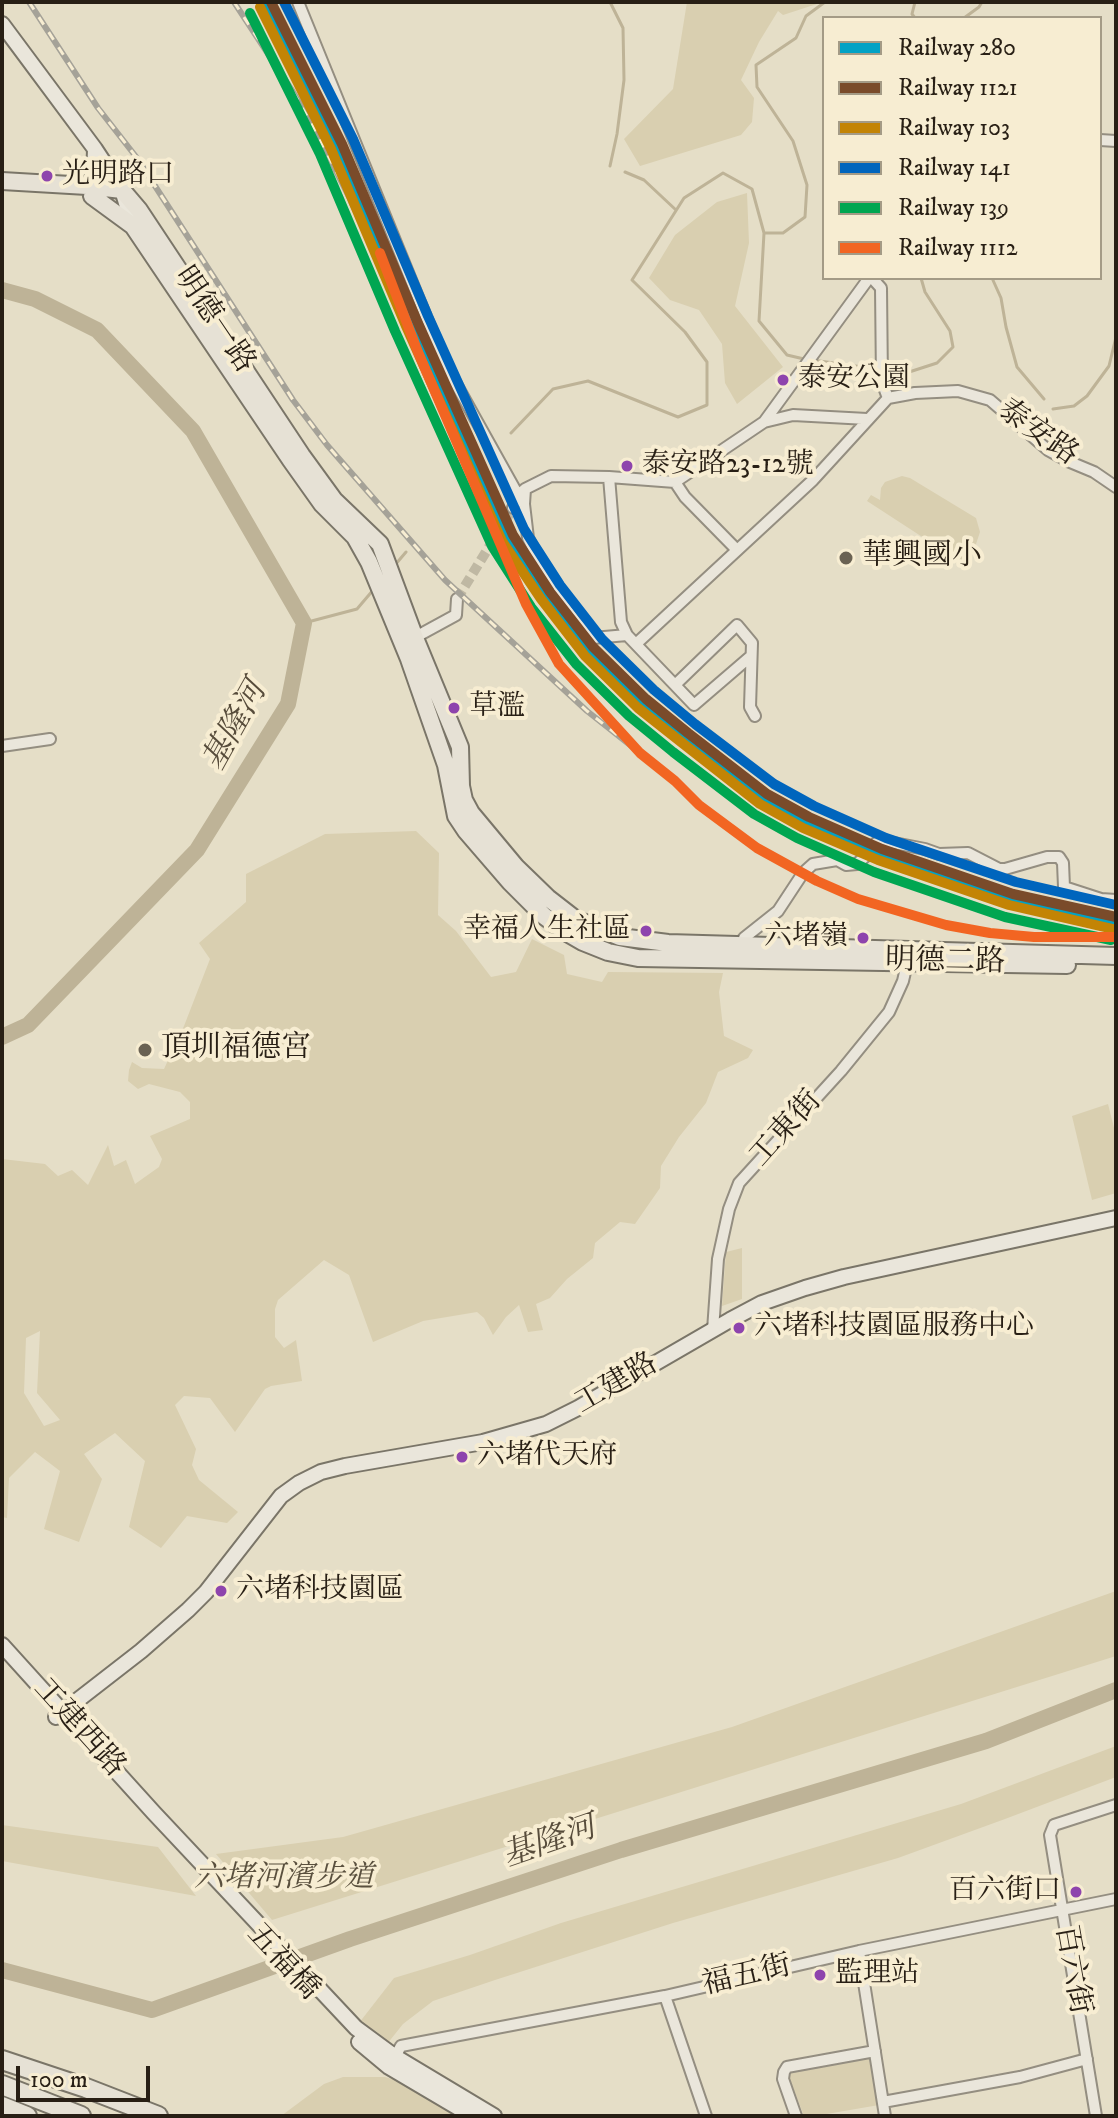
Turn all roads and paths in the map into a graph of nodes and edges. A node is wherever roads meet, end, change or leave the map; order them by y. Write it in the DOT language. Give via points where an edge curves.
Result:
graph roads {
  1 [pos="298,2"];
  2 [pos="2,24"];
  3 [pos="95,149"];
  4 [pos="2,181"];
  5 [pos="2,190"];
  6 [pos="122,190"];
  7 [pos="89,191"];
  8 [pos="133,226"];
  9 [pos="869,280"];
  10 [pos="873,280"];
  11 [pos="888,398"];
  12 [pos="867,419"];
  13 [pos="764,422"];
  14 [pos="609,477"];
  15 [pos="675,482"];
  16 [pos="1116,487"];
  17 [pos="521,492"];
  18 [pos="513,508"];
  19 [pos="380,544"];
  20 [pos="737,550"];
  21 [pos="457,599"];
  22 [pos="394,626"];
  23 [pos="627,635"];
  24 [pos="409,640"];
  25 [pos="637,643"];
  26 [pos="751,656"];
  27 [pos="676,684"];
  28 [pos="755,716"];
  29 [pos="50,739"];
  30 [pos="2,746"];
  31 [pos="1116,900"];
  32 [pos="744,938"];
  33 [pos="908,956"];
  34 [pos="1116,956"];
  35 [pos="1116,966"];
  36 [pos="1116,1218"];
  37 [pos="713,1330"];
  38 [pos="2,1645"];
  39 [pos="2,1658"];
  40 [pos="59,1714"];
  41 [pos="1116,1805"];
  42 [pos="151,1817"];
  43 [pos="1116,1899"];
  44 [pos="1061,1909"];
  45 [pos="859,1951"];
  46 [pos="665,1996"];
  47 [pos="875,2051"];
  48 [pos="1087,2059"];
  49 [pos="2,2060"];
  50 [pos="392,2062"];
  51 [pos="2,2085"];
  52 [pos="883,2102"];
  53 [pos="2,2106"];
  54 [pos="27,2116"];
  55 [pos="81,2116"];
  56 [pos="158,2116"];
  57 [pos="472,2116"];
  58 [pos="494,2116"];
  59 [pos="706,2116"];
  60 [pos="796,2116"];
  61 [pos="885,2116"];
  62 [pos="1096,2116"];
  1 -- 17 [label="street" via="446,366"];
  2 -- 3 [label="street"];
  3 -- 6 [label="street"];
  3 -- 7 [label="street"];
  4 -- 7 [label="main road"];
  5 -- 7 [label="main road"];
  6 -- 7 [label="main road" via="107,195"];
  6 -- 8 [label="street"];
  6 -- 19 [label="main road, 明德一路" via="334,500"];
  7 -- 8 [label="main road, 明德一路"];
  8 -- 22 [label="main road, 明德一路" via="322,504 355,537"];
  9 -- 13 [label="street"];
  10 -- 11 [label="street" via="881,288 882,382"];
  11 -- 12 [label="street"];
  11 -- 16 [label="street, 泰安路" via="958,391 990,400 1048,450"];
  12 -- 13 [label="street" via="793,415"];
  12 -- 20 [label="street" via="813,480"];
  13 -- 15 [label="street"];
  14 -- 15 [label="street"];
  14 -- 17 [label="street" via="551,476"];
  14 -- 23 [label="street" via="621,622"];
  15 -- 20 [label="street"];
  17 -- 18 [label="street"];
  17 -- 23 [label="street" via="528,538 576,622 593,638"];
  19 -- 24 [label="main road, 明德二路" via="407,613"];
  20 -- 25 [label="street"];
  21 -- 24 [label="street" via="456,615"];
  22 -- 24 [label="main road, 明德二路"];
  23 -- 25 [label="street"];
  24 -- 33 [label="main road, 明德二路" via="456,816 510,882 564,931 608,952 638,958"];
  25 -- 27 [label="street"];
  26 -- 27 [label="street" via="694,705"];
  26 -- 27 [label="street" via="752,643 737,625"];
  26 -- 28 [label="street" via="750,707"];
  29 -- 30 [label="street"];
  31 -- 32 [label="street" via="1064,887 1059,857 999,869 968,853 939,854 884,841 857,864 813,864 778,911"];
  33 -- 34 [label="main road, 明德二路"];
  33 -- 35 [label="main road, 明德二路"];
  33 -- 37 [label="street, 工東街" via="889,1012 739,1183 718,1259"];
  36 -- 37 [label="street, 工建路" via="816,1285 762,1303"];
  37 -- 40 [label="street, 工建路" via="546,1424 483,1442 345,1466 299,1483 281,1496 188,1610"];
  38 -- 40 [label="street, 工建西路"];
  39 -- 40 [label="street, 工建西路"];
  40 -- 42 [label="street, 工建西路"];
  41 -- 44 [label="street, 百六街" via="1054,1825 1050,1835"];
  42 -- 50 [label="street, 五福橋" via="353,2032"];
  43 -- 44 [label="street, 福五街"];
  44 -- 45 [label="street, 福五街"];
  44 -- 48 [label="street, 百六街"];
  45 -- 46 [label="street, 福五街"];
  45 -- 47 [label="street"];
  46 -- 50 [label="street, 福五街" via="401,2046"];
  46 -- 59 [label="street"];
  47 -- 52 [label="street"];
  47 -- 60 [label="street" via="787,2067 783,2079"];
  48 -- 52 [label="street"];
  48 -- 62 [label="street, 百六街"];
  49 -- 56 [label="highway"];
  50 -- 57 [label="street"];
  50 -- 58 [label="street"];
  51 -- 55 [label="highway"];
  52 -- 61 [label="street"];
  53 -- 54 [label="highway"];
}
